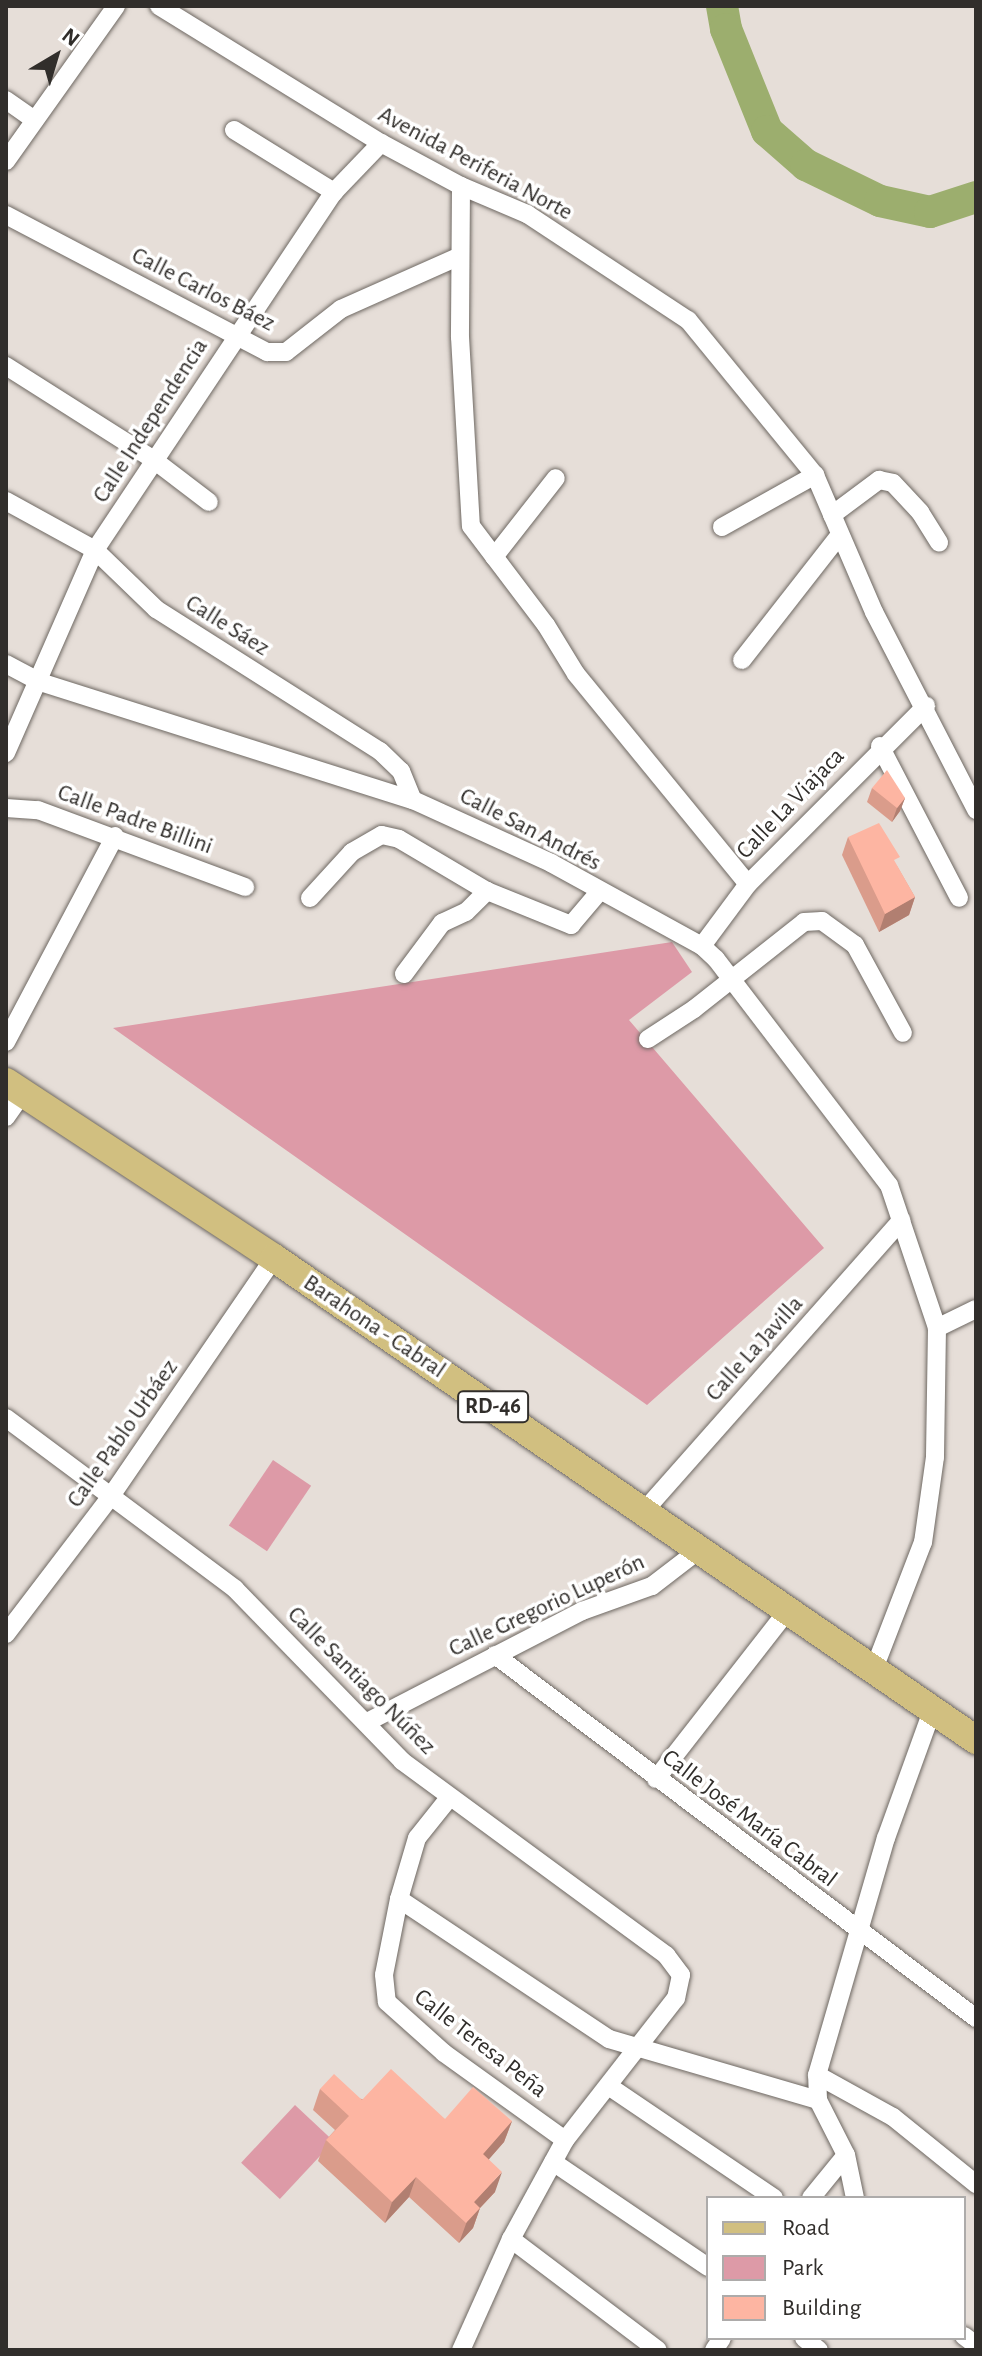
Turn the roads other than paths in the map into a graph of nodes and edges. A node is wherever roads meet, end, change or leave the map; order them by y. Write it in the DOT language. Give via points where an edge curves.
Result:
graph roads {
  1 [pos="116,6"];
  2 [pos="159,6"];
  3 [pos="6,100"];
  4 [pos="35,120"];
  5 [pos="234,130"];
  6 [pos="381,143"];
  7 [pos="6,161"];
  8 [pos="461,186"];
  9 [pos="334,192"];
  10 [pos="6,215"];
  11 [pos="460,256"];
  12 [pos="237,335"];
  13 [pos="6,366"];
  14 [pos="154,460"];
  15 [pos="815,475"];
  16 [pos="556,478"];
  17 [pos="6,501"];
  18 [pos="209,502"];
  19 [pos="832,515"];
  20 [pos="722,527"];
  21 [pos="839,536"];
  22 [pos="939,542"];
  23 [pos="95,550"];
  24 [pos="494,557"];
  25 [pos="742,660"];
  26 [pos="6,664"];
  27 [pos="40,682"];
  28 [pos="926,706"];
  29 [pos="880,746"];
  30 [pos="6,753"];
  31 [pos="413,800"];
  32 [pos="6,808"];
  33 [pos="976,810"];
  34 [pos="115,836"];
  35 [pos="748,884"];
  36 [pos="245,887"];
  37 [pos="487,891"];
  38 [pos="599,892"];
  39 [pos="310,898"];
  40 [pos="959,898"];
  41 [pos="702,946"];
  42 [pos="404,974"];
  43 [pos="732,979"];
  44 [pos="903,1033"];
  45 [pos="648,1039"];
  46 [pos="6,1042"];
  47 [pos="14,1088"];
  48 [pos="6,1117"];
  49 [pos="902,1220"];
  50 [pos="274,1258"];
  51 [pos="976,1309"];
  52 [pos="937,1328"];
  53 [pos="6,1418"];
  54 [pos="111,1496"];
  55 [pos="645,1510"];
  56 [pos="700,1549"];
  57 [pos="788,1610"];
  58 [pos="6,1634"];
  59 [pos="495,1655"];
  60 [pos="874,1669"];
  61 [pos="932,1711"];
  62 [pos="369,1721"];
  63 [pos="976,1740"];
  64 [pos="656,1779"];
  65 [pos="449,1798"];
  66 [pos="399,1899"];
  67 [pos="858,1933"];
  68 [pos="976,2018"];
  69 [pos="634,2050"];
  70 [pos="817,2075"];
  71 [pos="610,2087"];
  72 [pos="818,2100"];
  73 [pos="565,2140"];
  74 [pos="846,2155"];
  75 [pos="553,2162"];
  76 [pos="976,2184"];
  77 [pos="771,2196"];
  78 [pos="813,2196"];
  79 [pos="855,2196"];
  80 [pos="511,2239"];
  81 [pos="706,2266"];
  82 [pos="461,2350"];
  83 [pos="658,2350"];
  1 -- 4 [label="street"];
  2 -- 6 [label="street, Avenida Periferia Norte"];
  3 -- 4 [label="street"];
  4 -- 7 [label="street"];
  5 -- 9 [label="street"];
  6 -- 8 [label="street, Avenida Periferia Norte"];
  6 -- 9 [label="street, Calle Independencia"];
  8 -- 11 [label="street"];
  8 -- 15 [label="street, Avenida Periferia Norte" via="527,214 688,320"];
  9 -- 12 [label="street, Calle Independencia"];
  10 -- 12 [label="street, Calle Carlos Báez"];
  11 -- 12 [label="street, Calle Carlos Báez" via="341,309 286,352 267,352"];
  11 -- 24 [label="street" via="471,526"];
  12 -- 14 [label="street, Calle Independencia"];
  13 -- 14 [label="street"];
  14 -- 18 [label="street"];
  14 -- 23 [label="street, Calle Independencia"];
  15 -- 19 [label="street, Avenida Periferia Norte"];
  15 -- 20 [label="street"];
  16 -- 24 [label="street"];
  17 -- 23 [label="street, Calle Sáez"];
  19 -- 21 [label="street, Avenida Periferia Norte"];
  19 -- 22 [label="street" via="879,480 893,483"];
  21 -- 25 [label="street"];
  21 -- 28 [label="street, Avenida Periferia Norte"];
  23 -- 27 [label="street, Calle Independencia"];
  23 -- 31 [label="street, Calle Sáez" via="156,609 380,751 401,771"];
  24 -- 35 [label="street" via="576,674"];
  26 -- 27 [label="street, Calle San Andrés"];
  27 -- 30 [label="street, Calle Independencia"];
  27 -- 31 [label="street, Calle San Andrés"];
  28 -- 29 [label="street, Calle La Viajaca"];
  28 -- 33 [label="street, Avenida Periferia Norte"];
  29 -- 35 [label="street, Calle La Viajaca"];
  29 -- 40 [label="street"];
  31 -- 38 [label="street, Calle San Andrés" via="551,863"];
  32 -- 34 [label="street, Calle Padre Billini" via="38,810"];
  34 -- 36 [label="street, Calle Padre Billini"];
  34 -- 46 [label="street"];
  35 -- 41 [label="street, Calle La Viajaca"];
  37 -- 38 [label="street" via="571,925"];
  37 -- 39 [label="street" via="399,839 382,835 352,852"];
  37 -- 42 [label="street" via="466,912 442,923"];
  38 -- 41 [label="street, Calle San Andrés"];
  41 -- 43 [label="street, Calle San Andrés"];
  43 -- 44 [label="street" via="804,922 822,921 855,945"];
  43 -- 45 [label="street"];
  43 -- 49 [label="street, Calle San Andrés" via="865,1148 889,1185"];
  47 -- 48 [label="street"];
  47 -- 50 [label="main road, Barahona - Cabral / RD-46"];
  49 -- 52 [label="street, Calle San Andrés"];
  49 -- 55 [label="street, Calle La Javilla"];
  50 -- 54 [label="street, Calle Pablo Urbáez"];
  50 -- 55 [label="main road, Barahona - Cabral / RD-46"];
  51 -- 52 [label="street"];
  52 -- 60 [label="street, Calle San Andrés" via="936,1443 923,1542"];
  53 -- 54 [label="street, Calle Santiago Núñez"];
  54 -- 58 [label="street, Calle Pablo Urbáez"];
  54 -- 62 [label="street, Calle Santiago Núñez" via="235,1589"];
  55 -- 56 [label="main road, Barahona - Cabral / RD-46"];
  56 -- 57 [label="main road, Barahona - Cabral / RD-46"];
  56 -- 59 [label="street, Calle Gregorio Luperón" via="652,1586 582,1611"];
  57 -- 60 [label="main road, Barahona - Cabral / RD-46"];
  57 -- 64 [label="street"];
  59 -- 62 [label="street, Calle Gregorio Luperón"];
  59 -- 64 [label="street, Calle José María Cabral"];
  60 -- 61 [label="main road, Barahona - Cabral / RD-46"];
  61 -- 63 [label="main road, Barahona - Cabral / RD-46"];
  61 -- 67 [label="street"];
  62 -- 65 [label="street, Calle Santiago Núñez" via="402,1761"];
  64 -- 67 [label="street, Calle José María Cabral"];
  65 -- 66 [label="street, Calle Teresa Peña" via="417,1838"];
  65 -- 69 [label="street, Calle Santiago Núñez" via="666,1955 681,1975 676,1998"];
  66 -- 69 [label="street" via="609,2039"];
  66 -- 73 [label="street, Calle Teresa Peña" via="384,1975 387,2002 444,2053"];
  67 -- 68 [label="street, Calle José María Cabral"];
  67 -- 70 [label="street"];
  69 -- 71 [label="street"];
  69 -- 72 [label="street"];
  70 -- 72 [label="street"];
  70 -- 76 [label="street" via="893,2117"];
  71 -- 73 [label="street"];
  71 -- 77 [label="street"];
  72 -- 74 [label="street"];
  73 -- 75 [label="street"];
  74 -- 78 [label="street"];
  74 -- 79 [label="street"];
  75 -- 80 [label="street"];
  75 -- 81 [label="street"];
  80 -- 82 [label="street"];
  80 -- 83 [label="street"];
}
